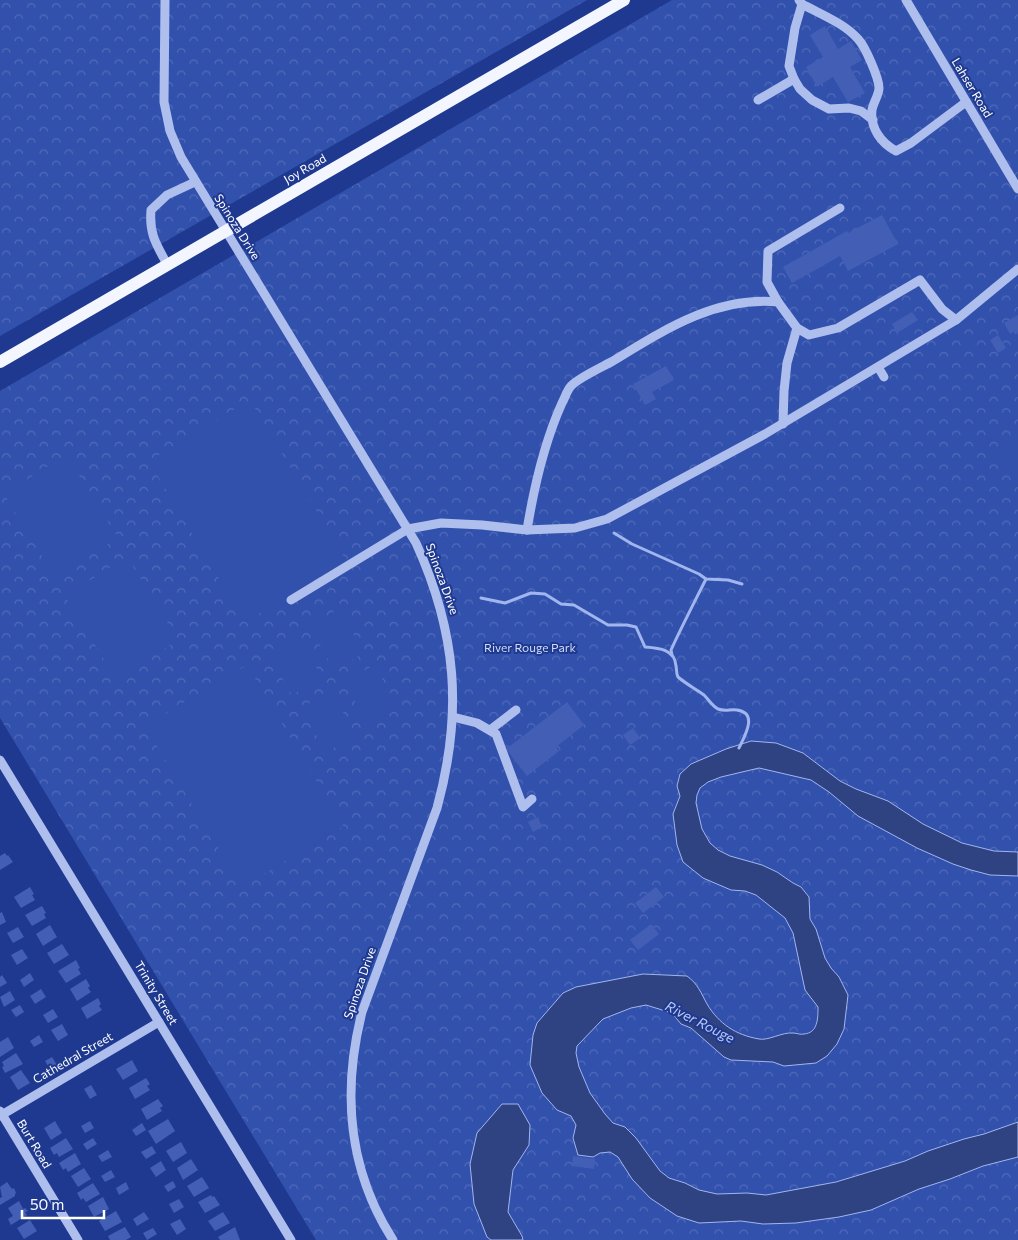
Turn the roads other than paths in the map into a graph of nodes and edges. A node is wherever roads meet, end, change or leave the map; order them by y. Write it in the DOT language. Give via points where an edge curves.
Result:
graph roads {
  1 [pos="165,0"];
  2 [pos="624,0"];
  3 [pos="906,0"];
  4 [pos="801,2"];
  5 [pos="794,79"];
  6 [pos="758,100"];
  7 [pos="966,102"];
  8 [pos="873,120"];
  9 [pos="195,182"];
  10 [pos="1018,189"];
  11 [pos="840,208"];
  12 [pos="225,230"];
  13 [pos="167,264"];
  14 [pos="1018,269"];
  15 [pos="778,302"];
  16 [pos="956,320"];
  17 [pos="797,328"];
  18 [pos="0,362"];
  19 [pos="878,367"];
  20 [pos="884,378"];
  21 [pos="783,424"];
  22 [pos="408,529"];
  23 [pos="527,530"];
  24 [pos="291,600"];
  25 [pos="516,710"];
  26 [pos="453,717"];
  27 [pos="490,730"];
  28 [pos="0,760"];
  29 [pos="532,799"];
  30 [pos="159,1022"];
  31 [pos="1,1114"];
  32 [pos="78,1240"];
  33 [pos="291,1240"];
  34 [pos="393,1240"];
  1 -- 9 [label="street, Spinoza Drive" via="166,115 180,157"];
  2 -- 12 [label="main road, Joy Road"];
  3 -- 7 [label="street, Lahser Road"];
  4 -- 5 [label="street" via="789,66"];
  4 -- 8 [label="street" via="840,24 858,39 872,64 879,88 872,110"];
  5 -- 6 [label="street"];
  5 -- 8 [label="street" via="812,100 829,109 862,111"];
  7 -- 8 [label="street" via="896,151 885,145"];
  7 -- 10 [label="street, Lahser Road"];
  9 -- 12 [label="street, Spinoza Drive"];
  9 -- 13 [label="street" via="167,195 151,210 154,241"];
  11 -- 15 [label="street" via="768,251 767,282"];
  12 -- 13 [label="main road, Joy Road"];
  12 -- 22 [label="street, Spinoza Drive"];
  13 -- 18 [label="main road, Joy Road"];
  14 -- 16 [label="street"];
  15 -- 17 [label="street"];
  15 -- 23 [label="street" via="757,300 691,317 570,386 555,419 533,489"];
  16 -- 17 [label="street" via="942,309 920,280 838,328 809,335"];
  16 -- 19 [label="street"];
  17 -- 21 [label="street" via="787,363"];
  19 -- 20 [label="street"];
  19 -- 21 [label="street"];
  21 -- 23 [label="street" via="607,519 575,528"];
  22 -- 23 [label="street" via="441,523"];
  22 -- 24 [label="street"];
  22 -- 26 [label="street, Spinoza Drive" via="427,568 444,620 452,674"];
  25 -- 27 [label="street"];
  26 -- 27 [label="street"];
  26 -- 34 [label="street, Spinoza Drive" via="447,766 437,808 362,1012 351,1071 352,1129 360,1164 372,1200"];
  27 -- 29 [label="street" via="496,734 523,806"];
  28 -- 30 [label="street, Trinity Street"];
  30 -- 31 [label="street, Cathedral Street"];
  30 -- 33 [label="street, Trinity Street"];
  31 -- 32 [label="street, Burt Road"];
}
